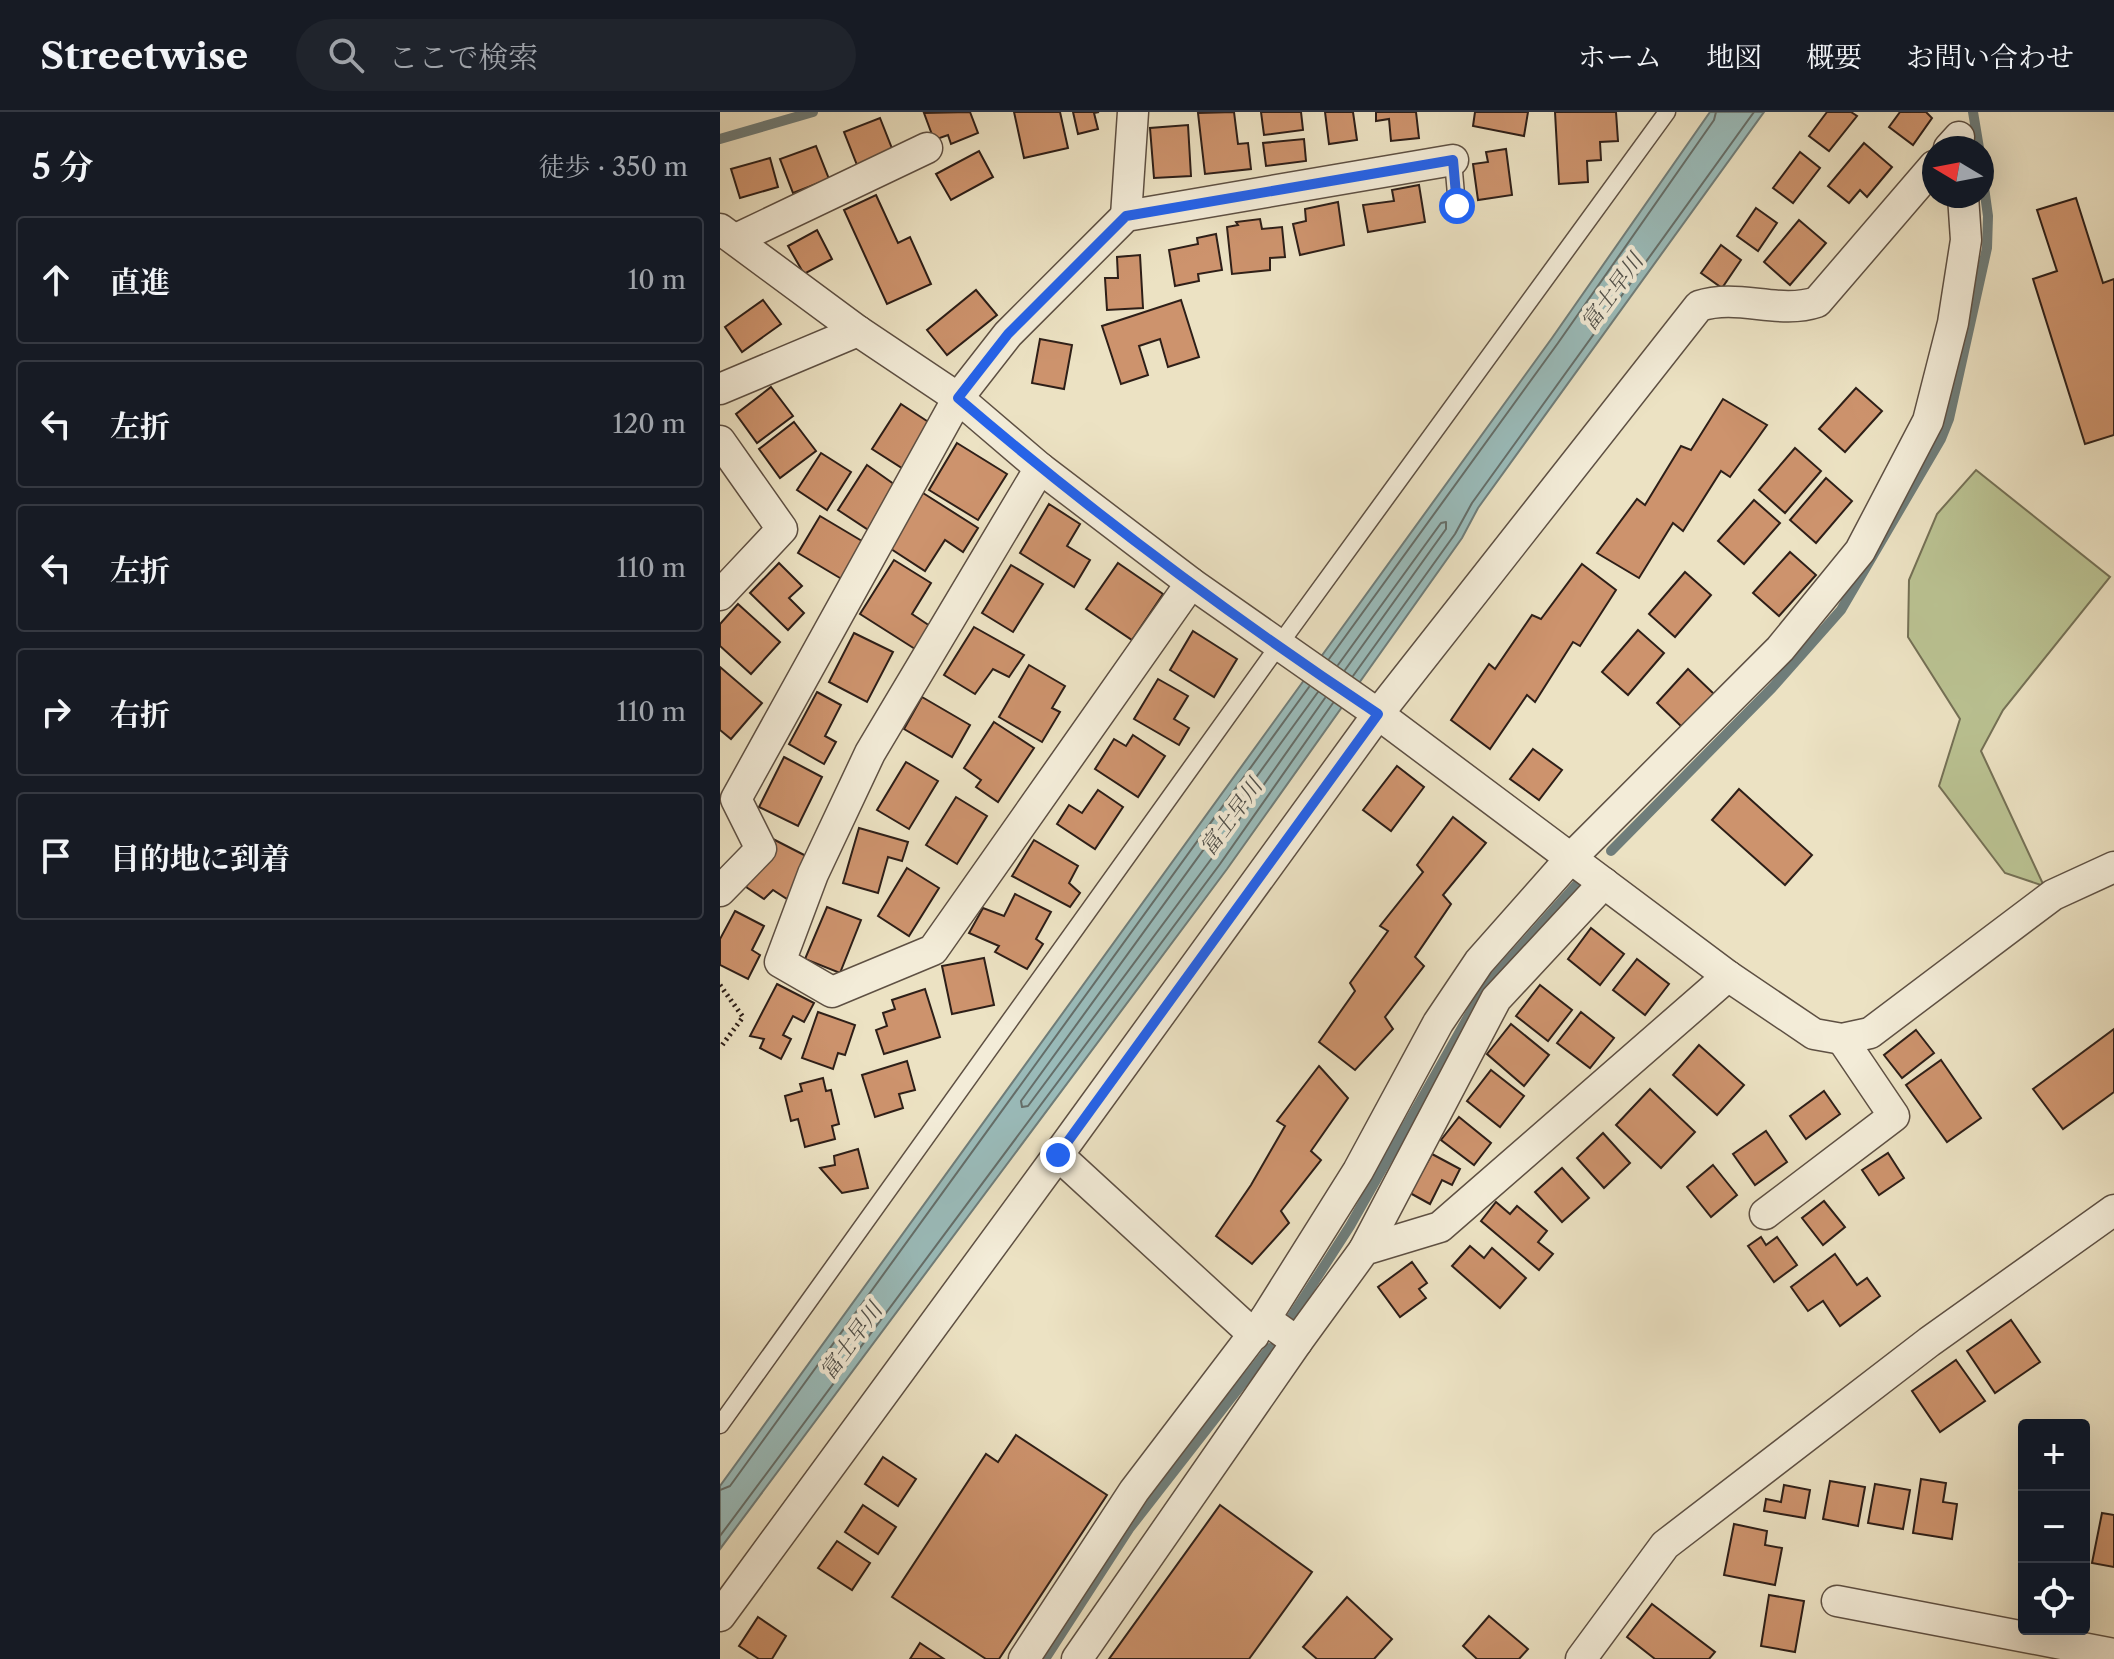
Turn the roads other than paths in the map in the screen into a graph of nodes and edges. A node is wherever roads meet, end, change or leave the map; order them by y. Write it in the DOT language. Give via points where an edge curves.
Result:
graph roads {
  1 [pos="1133,112"];
  2 [pos="1667,112"];
  3 [pos="927,148"];
  4 [pos="1453,160"];
  5 [pos="1922,180"];
  6 [pos="1457,206"];
  7 [pos="1964,208"];
  8 [pos="1126,216"];
  9 [pos="728,234"];
  10 [pos="858,331"];
  11 [pos="720,389"];
  12 [pos="958,398"];
  13 [pos="721,448"];
  14 [pos="1040,468"];
  15 [pos="1191,583"];
  16 [pos="720,595"];
  17 [pos="1286,651"];
  18 [pos="1370,708"];
  19 [pos="1571,858"];
  20 [pos="2114,867"];
  21 [pos="1604,883"];
  22 [pos="720,891"];
  23 [pos="1728,976"];
  24 [pos="1842,1039"];
  25 [pos="1058,1155"];
  26 [pos="2114,1210"];
  27 [pos="1765,1214"];
  28 [pos="1364,1250"];
  29 [pos="1259,1327"];
  30 [pos="1297,1342"];
  31 [pos="720,1425"];
  32 [pos="1837,1601"];
  33 [pos="720,1616"];
  34 [pos="2114,1654"];
  35 [pos="1024,1659"];
  36 [pos="1077,1659"];
  37 [pos="1581,1659"];
  1 -- 8 [label="street"];
  2 -- 17 [label="lane"];
  3 -- 9 [label="street"];
  4 -- 6 [label="lane"];
  4 -- 8 [label="street"];
  5 -- 18 [label="street" via="1817,302 1801,308 1718,299 1699,306"];
  7 -- 19 [label="street" via="1966,240 1953,323 1928,421 1860,551 1780,649"];
  8 -- 12 [label="street" via="1008,334"];
  9 -- 10 [label="street"];
  10 -- 11 [label="street"];
  10 -- 12 [label="street"];
  12 -- 14 [label="street"];
  12 -- 22 [label="street" via="736,799 761,849"];
  13 -- 16 [label="street" via="782,529"];
  14 -- 15 [label="street"];
  14 -- 15 [label="street" via="870,753 813,874 780,962 832,992 933,950"];
  15 -- 17 [label="street"];
  17 -- 18 [label="street"];
  17 -- 31 [label="lane"];
  18 -- 19 [label="street"];
  18 -- 25 [label="street"];
  19 -- 21 [label="street"];
  19 -- 29 [label="street" via="1479,962 1438,1023 1358,1171"];
  20 -- 24 [label="street" via="2053,895 1870,1033"];
  21 -- 23 [label="street"];
  21 -- 28 [label="street" via="1496,999"];
  23 -- 24 [label="street" via="1814,1034"];
  23 -- 28 [label="street" via="1440,1227"];
  24 -- 27 [label="street" via="1894,1116"];
  25 -- 29 [label="street"];
  25 -- 33 [label="street"];
  26 -- 37 [label="street" via="1929,1342 1665,1545"];
  28 -- 30 [label="street"];
  29 -- 30 [label="street"];
  29 -- 35 [label="street" via="1134,1491"];
  30 -- 36 [label="street"];
  32 -- 34 [label="street"];
}
